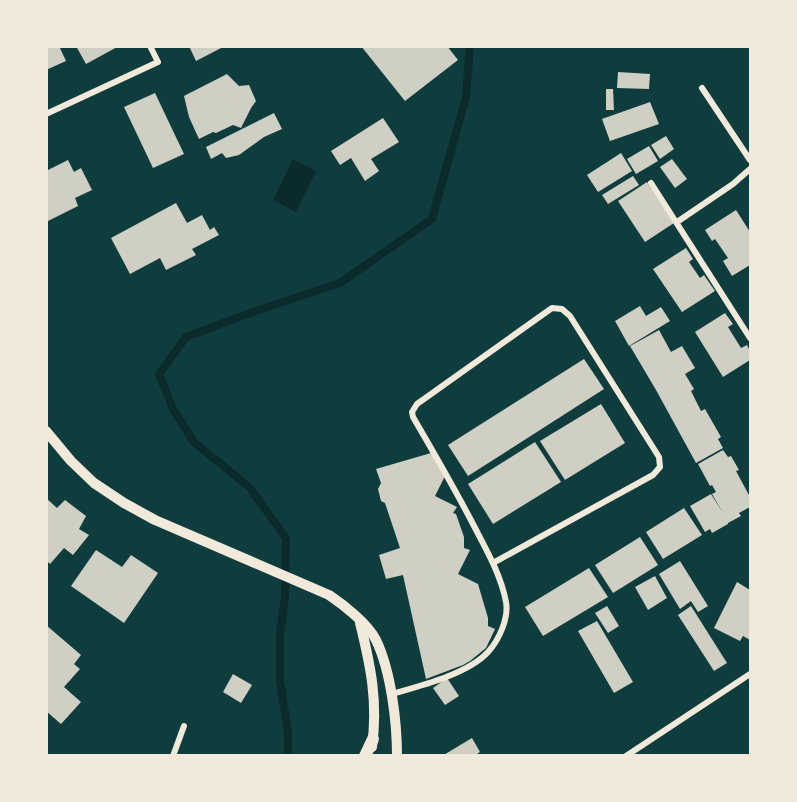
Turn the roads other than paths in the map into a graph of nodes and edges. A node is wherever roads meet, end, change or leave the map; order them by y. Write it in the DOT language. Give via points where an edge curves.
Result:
graph roads {
  1 [pos="150,46"];
  2 [pos="702,88"];
  3 [pos="46,114"];
  4 [pos="750,160"];
  5 [pos="750,169"];
  6 [pos="651,183"];
  7 [pos="677,222"];
  8 [pos="750,338"];
  9 [pos="46,431"];
  10 [pos="493,563"];
  11 [pos="360,620"];
  12 [pos="750,674"];
  13 [pos="392,694"];
  14 [pos="184,726"];
  15 [pos="374,739"];
  16 [pos="173,756"];
  17 [pos="365,756"];
  18 [pos="371,756"];
  19 [pos="397,756"];
  20 [pos="626,756"];
  1 -- 3 [label="street" via="158,62"];
  2 -- 4 [label="street"];
  5 -- 7 [label="street"];
  6 -- 7 [label="street"];
  7 -- 8 [label="street"];
  9 -- 11 [label="street" via="94,483 124,503 329,595"];
  10 -- 10 [label="street" via="653,475 660,467 659,457 562,309 552,308 417,404 412,412"];
  10 -- 13 [label="street" via="506,604 502,632 488,652 459,671"];
  11 -- 13 [label="street" via="376,639"];
  11 -- 15 [label="street" via="374,687"];
  12 -- 20 [label="street"];
  13 -- 19 [label="street"];
  14 -- 16 [label="street"];
  15 -- 17 [label="main road"];
  15 -- 18 [label="street"];
}
